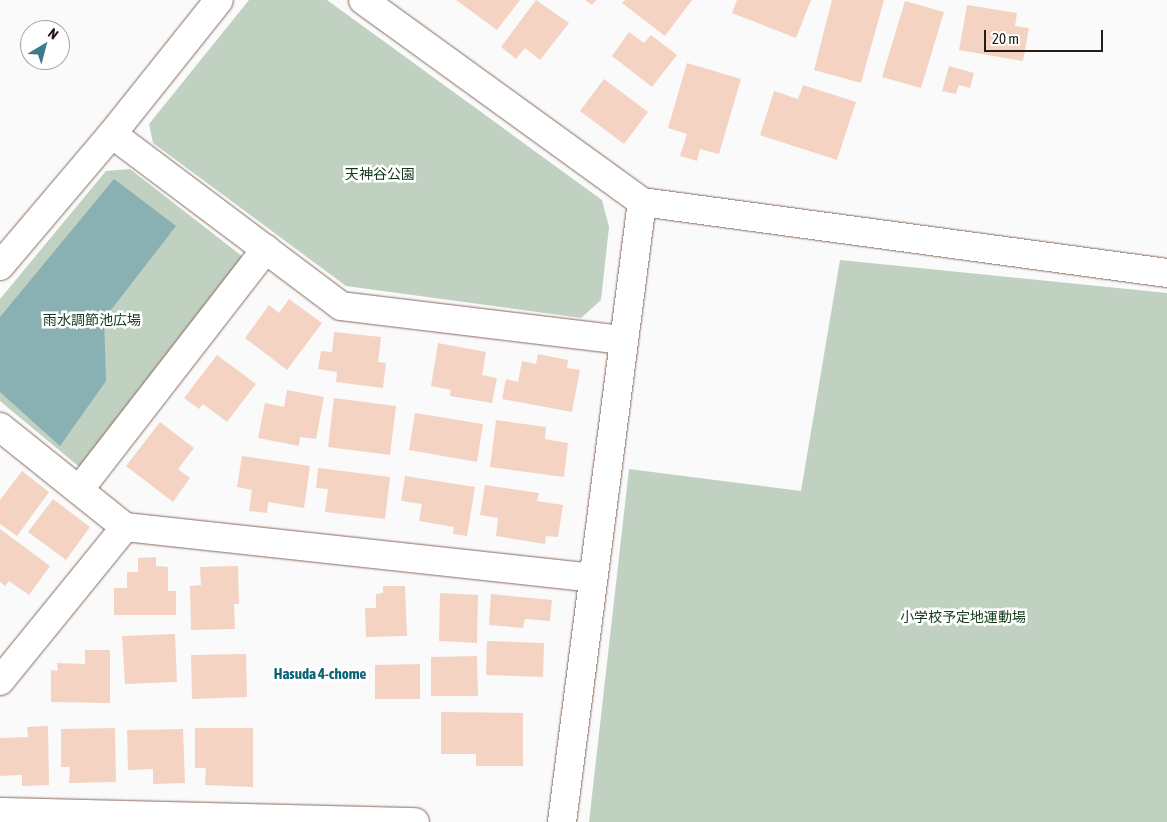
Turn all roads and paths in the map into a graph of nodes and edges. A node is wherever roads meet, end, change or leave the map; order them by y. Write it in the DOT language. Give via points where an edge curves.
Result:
graph roads {
  1 [pos="219,0"];
  2 [pos="363,0"];
  3 [pos="112,134"];
  4 [pos="642,202"];
  5 [pos="266,249"];
  6 [pos="0,266"];
  7 [pos="1167,273"];
  8 [pos="624,340"];
  9 [pos="0,427"];
  10 [pos="79,490"];
  11 [pos="125,527"];
  12 [pos="593,578"];
  13 [pos="0,681"];
  14 [pos="0,812"];
  15 [pos="415,822"];
  16 [pos="562,822"];
  1 -- 3 [label="street"];
  2 -- 4 [label="street"];
  3 -- 5 [label="street"];
  3 -- 6 [label="street"];
  4 -- 7 [label="street"];
  4 -- 8 [label="street"];
  5 -- 8 [label="street" via="341,306"];
  5 -- 10 [label="street"];
  8 -- 12 [label="street"];
  9 -- 10 [label="street"];
  10 -- 11 [label="street"];
  11 -- 12 [label="street"];
  11 -- 13 [label="street"];
  12 -- 16 [label="street"];
  14 -- 15 [label="street"];
}
